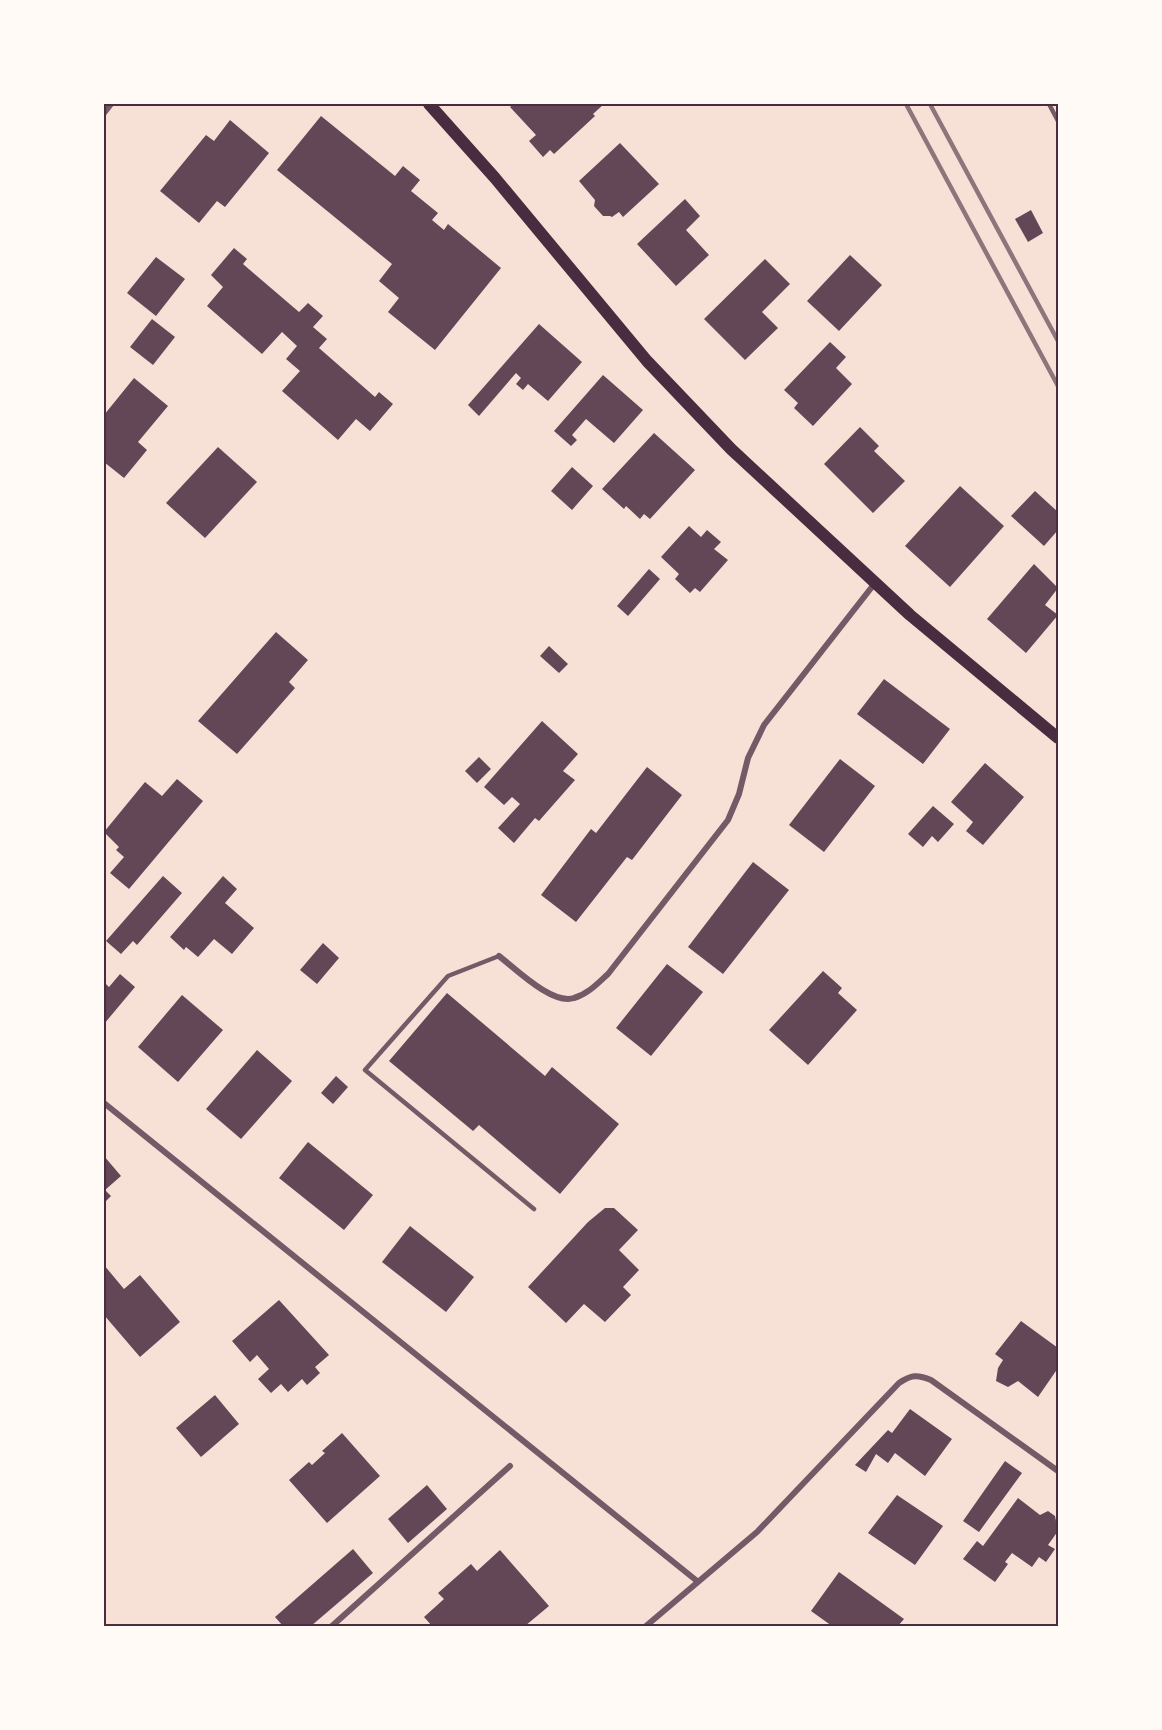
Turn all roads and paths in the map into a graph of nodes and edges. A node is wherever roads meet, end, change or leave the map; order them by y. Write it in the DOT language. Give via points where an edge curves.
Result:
graph roads {
  1 [pos="111,104"];
  2 [pos="429,104"];
  3 [pos="1049,104"];
  4 [pos="104,113"];
  5 [pos="1059,121"];
  6 [pos="875,583"];
  7 [pos="1059,738"];
  8 [pos="499,956"];
  9 [pos="104,1103"];
  10 [pos="534,1209"];
  11 [pos="510,1467"];
  12 [pos="1059,1471"];
  13 [pos="697,1581"];
  14 [pos="333,1626"];
  15 [pos="646,1626"];
  1 -- 4 [label="street"];
  2 -- 6 [label="main road" via="647,361 754,472"];
  3 -- 5 [label="lane"];
  6 -- 7 [label="main road"];
  6 -- 8 [label="street" via="764,725 748,758 728,820 608,974 573,999 556,998"];
  8 -- 10 [label="lane" via="448,976 365,1070"];
  9 -- 13 [label="street"];
  11 -- 14 [label="street"];
  12 -- 13 [label="street" via="931,1380 910,1376 757,1532"];
  13 -- 15 [label="street"];
}
